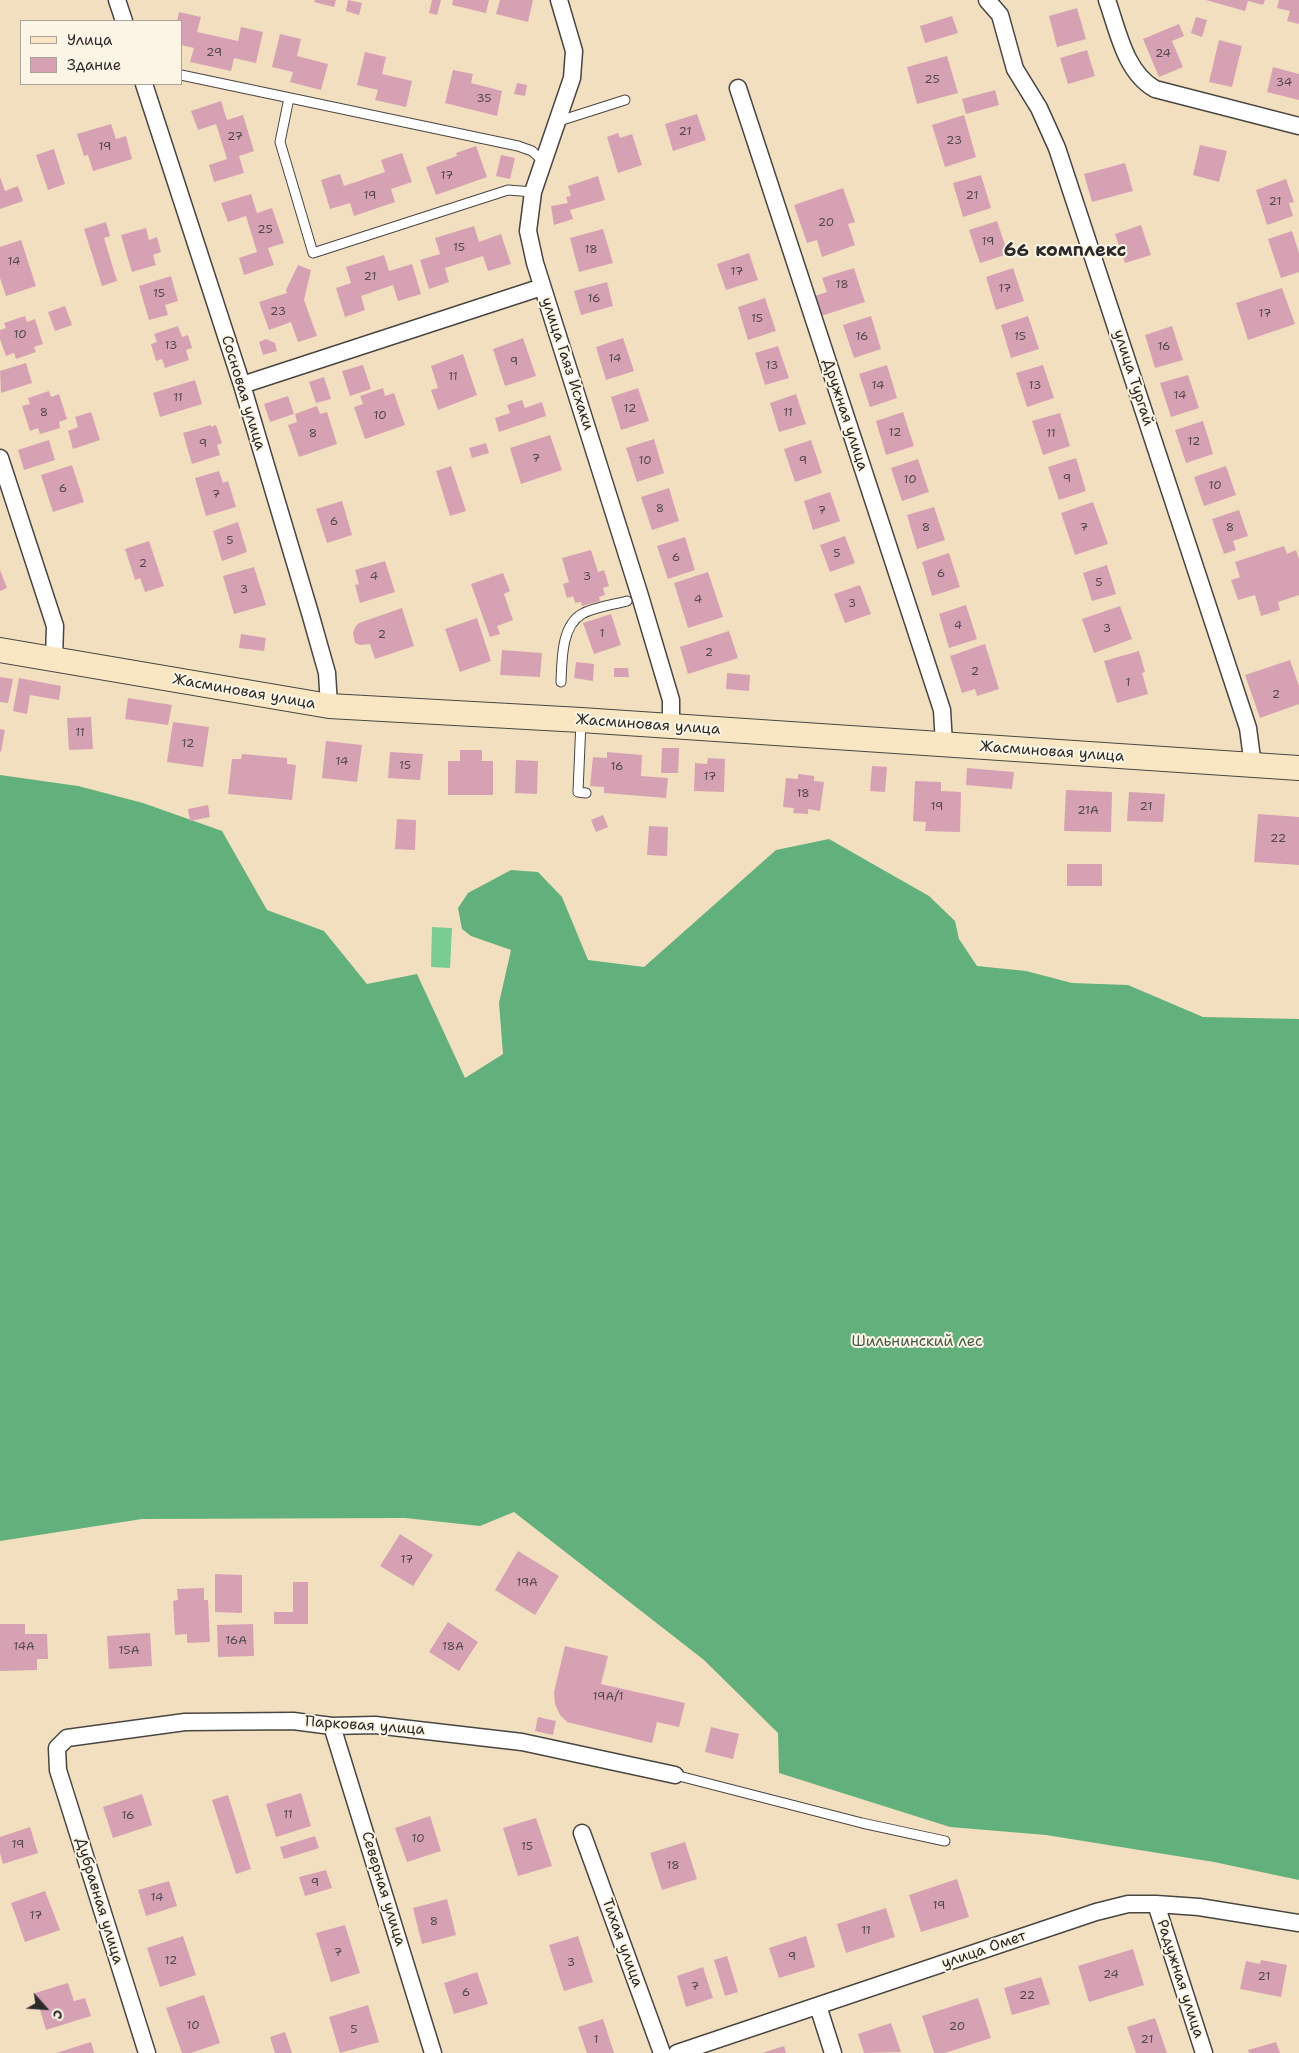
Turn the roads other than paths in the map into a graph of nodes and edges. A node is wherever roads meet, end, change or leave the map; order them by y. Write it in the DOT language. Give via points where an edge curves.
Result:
graph roads {
  1 [pos="117,0"];
  2 [pos="559,0"];
  3 [pos="987,0"];
  4 [pos="1107,0"];
  5 [pos="124,20"];
  6 [pos="182,75"];
  7 [pos="144,85"];
  8 [pos="738,88"];
  9 [pos="289,98"];
  10 [pos="625,100"];
  11 [pos="555,122"];
  12 [pos="1299,126"];
  13 [pos="542,160"];
  14 [pos="533,192"];
  15 [pos="542,287"];
  16 [pos="242,385"];
  17 [pos="0,458"];
  18 [pos="627,601"];
  19 [pos="0,650"];
  20 [pos="54,659"];
  21 [pos="561,682"];
  22 [pos="329,706"];
  23 [pos="581,720"];
  24 [pos="671,726"];
  25 [pos="944,744"];
  26 [pos="1253,766"];
  27 [pos="1299,768"];
  28 [pos="586,792"];
  29 [pos="332,1726"];
  30 [pos="57,1748"];
  31 [pos="675,1775"];
  32 [pos="582,1833"];
  33 [pos="944,1841"];
  34 [pos="1156,1904"];
  35 [pos="1299,1923"];
  36 [pos="818,2006"];
  37 [pos="146,2053"];
  38 [pos="433,2053"];
  39 [pos="662,2053"];
  40 [pos="677,2053"];
  41 [pos="834,2053"];
  42 [pos="1204,2053"];
  1 -- 5 [label="street"];
  2 -- 11 [label="street, улица Гаяз Исхаки" via="574,51 572,78"];
  3 -- 26 [label="street, улица Тургай" via="1000,15 1015,69 1039,108 1057,148 1248,728"];
  4 -- 12 [label="street" via="1136,76 1145,83 1155,89"];
  6 -- 9 [label="lane"];
  7 -- 16 [label="street, Сосновая улица"];
  8 -- 25 [label="street, Дружная улица" via="942,710"];
  9 -- 13 [label="lane" via="518,146 532,151"];
  9 -- 14 [label="lane" via="280,142 313,253 508,190"];
  10 -- 11 [label="lane"];
  11 -- 13 [label="street, улица Гаяз Исхаки"];
  13 -- 14 [label="street, улица Гаяз Исхаки"];
  14 -- 15 [label="street, улица Гаяз Исхаки" via="528,231"];
  15 -- 16 [label="street"];
  15 -- 24 [label="street, улица Гаяз Исхаки" via="671,700"];
  16 -- 22 [label="street, Сосновая улица" via="327,673"];
  17 -- 20 [label="street" via="55,626"];
  18 -- 21 [label="lane" via="583,614 574,620 563,651"];
  19 -- 20 [label="street, Жасминовая улица"];
  20 -- 22 [label="street, Жасминовая улица"];
  22 -- 23 [label="street, Жасминовая улица"];
  23 -- 24 [label="street, Жасминовая улица"];
  23 -- 28 [label="lane" via="578,792"];
  24 -- 25 [label="street, Жасминовая улица"];
  25 -- 26 [label="street, Жасминовая улица"];
  26 -- 27 [label="street, Жасминовая улица"];
  29 -- 30 [label="street, Парковая улица" via="293,1721 185,1722 67,1738"];
  29 -- 31 [label="street, Парковая улица" via="375,1725 522,1742"];
  29 -- 38 [label="street, Северная улица"];
  30 -- 37 [label="street, Дубравная улица" via="58,1770"];
  31 -- 33 [label="lane"];
  32 -- 39 [label="street, Тихая улица"];
  34 -- 35 [label="street, улица Омет" via="1199,1907"];
  34 -- 36 [label="street, улица Омет" via="1128,1904 1096,1912"];
  34 -- 42 [label="street, Радужная улица"];
  36 -- 40 [label="street, улица Омет"];
  36 -- 41 [label="street"];
}
